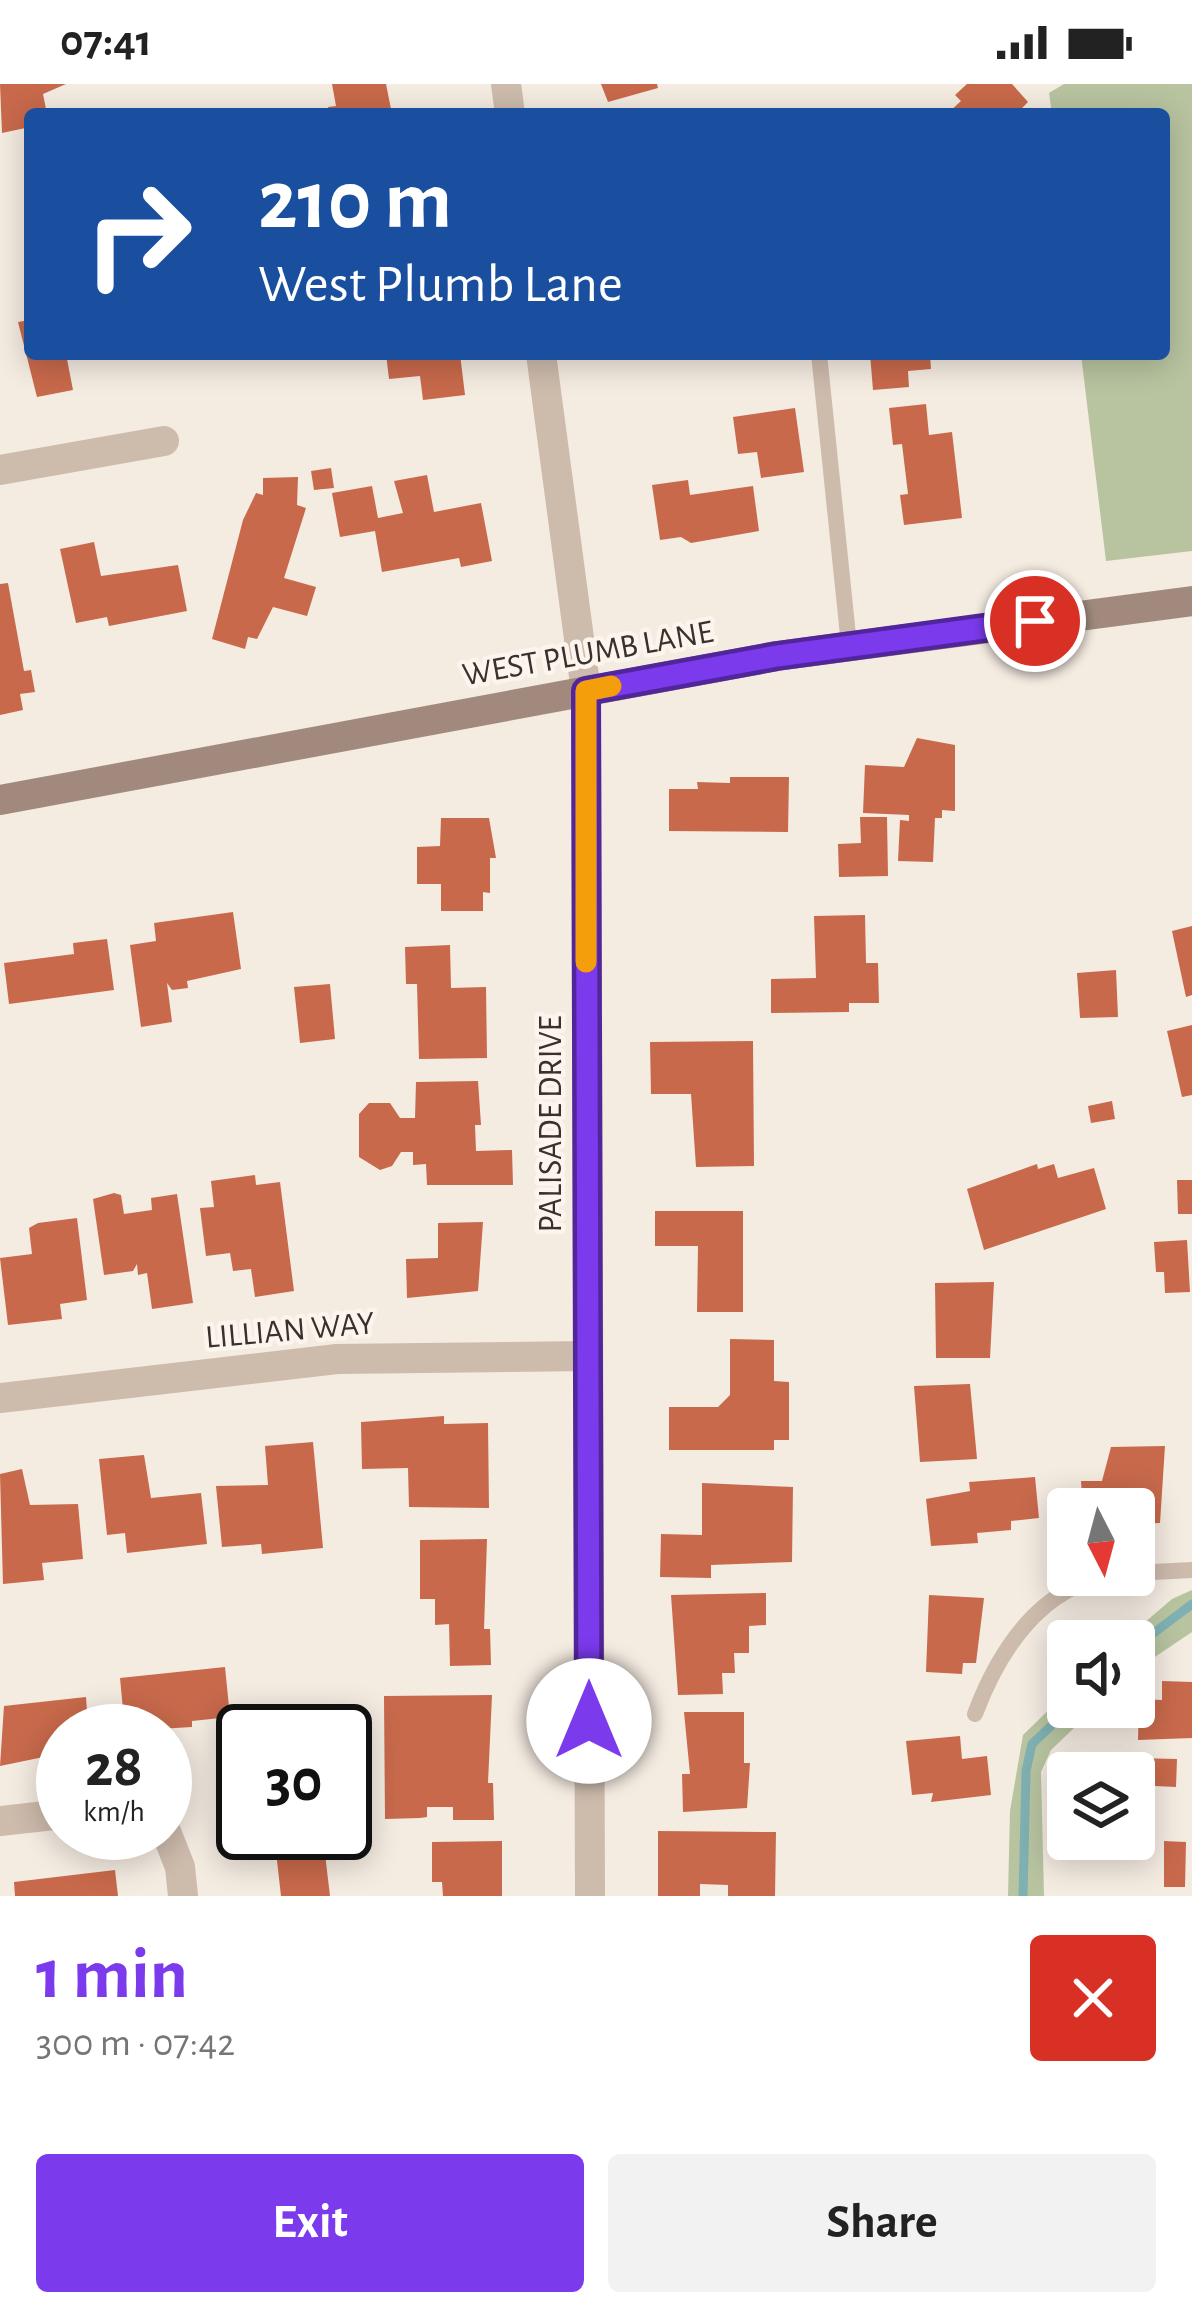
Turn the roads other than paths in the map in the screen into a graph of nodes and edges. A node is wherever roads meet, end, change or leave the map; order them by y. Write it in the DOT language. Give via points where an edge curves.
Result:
graph roads {
  1 [pos="542,360"];
  2 [pos="820,360"];
  3 [pos="164,441"];
  4 [pos="0,470"];
  5 [pos="1192,601"];
  6 [pos="850,645"];
  7 [pos="586,691"];
  8 [pos="0,800"];
  9 [pos="587,1356"];
  10 [pos="0,1398"];
  11 [pos="1192,1570"];
  12 [pos="1155,1572"];
  13 [pos="1053,1596"];
  14 [pos="975,1714"];
  15 [pos="36,1817"];
  16 [pos="0,1821"];
  17 [pos="177,1860"];
  18 [pos="183,1896"];
  19 [pos="590,1896"];
  1 -- 7 [label="street, PALISADE DRIVE"];
  2 -- 6 [label="lane"];
  3 -- 4 [label="street"];
  5 -- 6 [label="main road, WEST PLUMB LANE"];
  6 -- 7 [label="main road, WEST PLUMB LANE"];
  7 -- 8 [label="main road, WEST PLUMB LANE"];
  7 -- 9 [label="street, PALISADE DRIVE"];
  9 -- 10 [label="street, LILLIAN WAY" via="337,1359"];
  9 -- 19 [label="street, PALISADE DRIVE"];
  11 -- 12 [label="lane"];
  13 -- 14 [label="lane" via="988,1679"];
  15 -- 16 [label="street"];
  17 -- 18 [label="street"];
}
